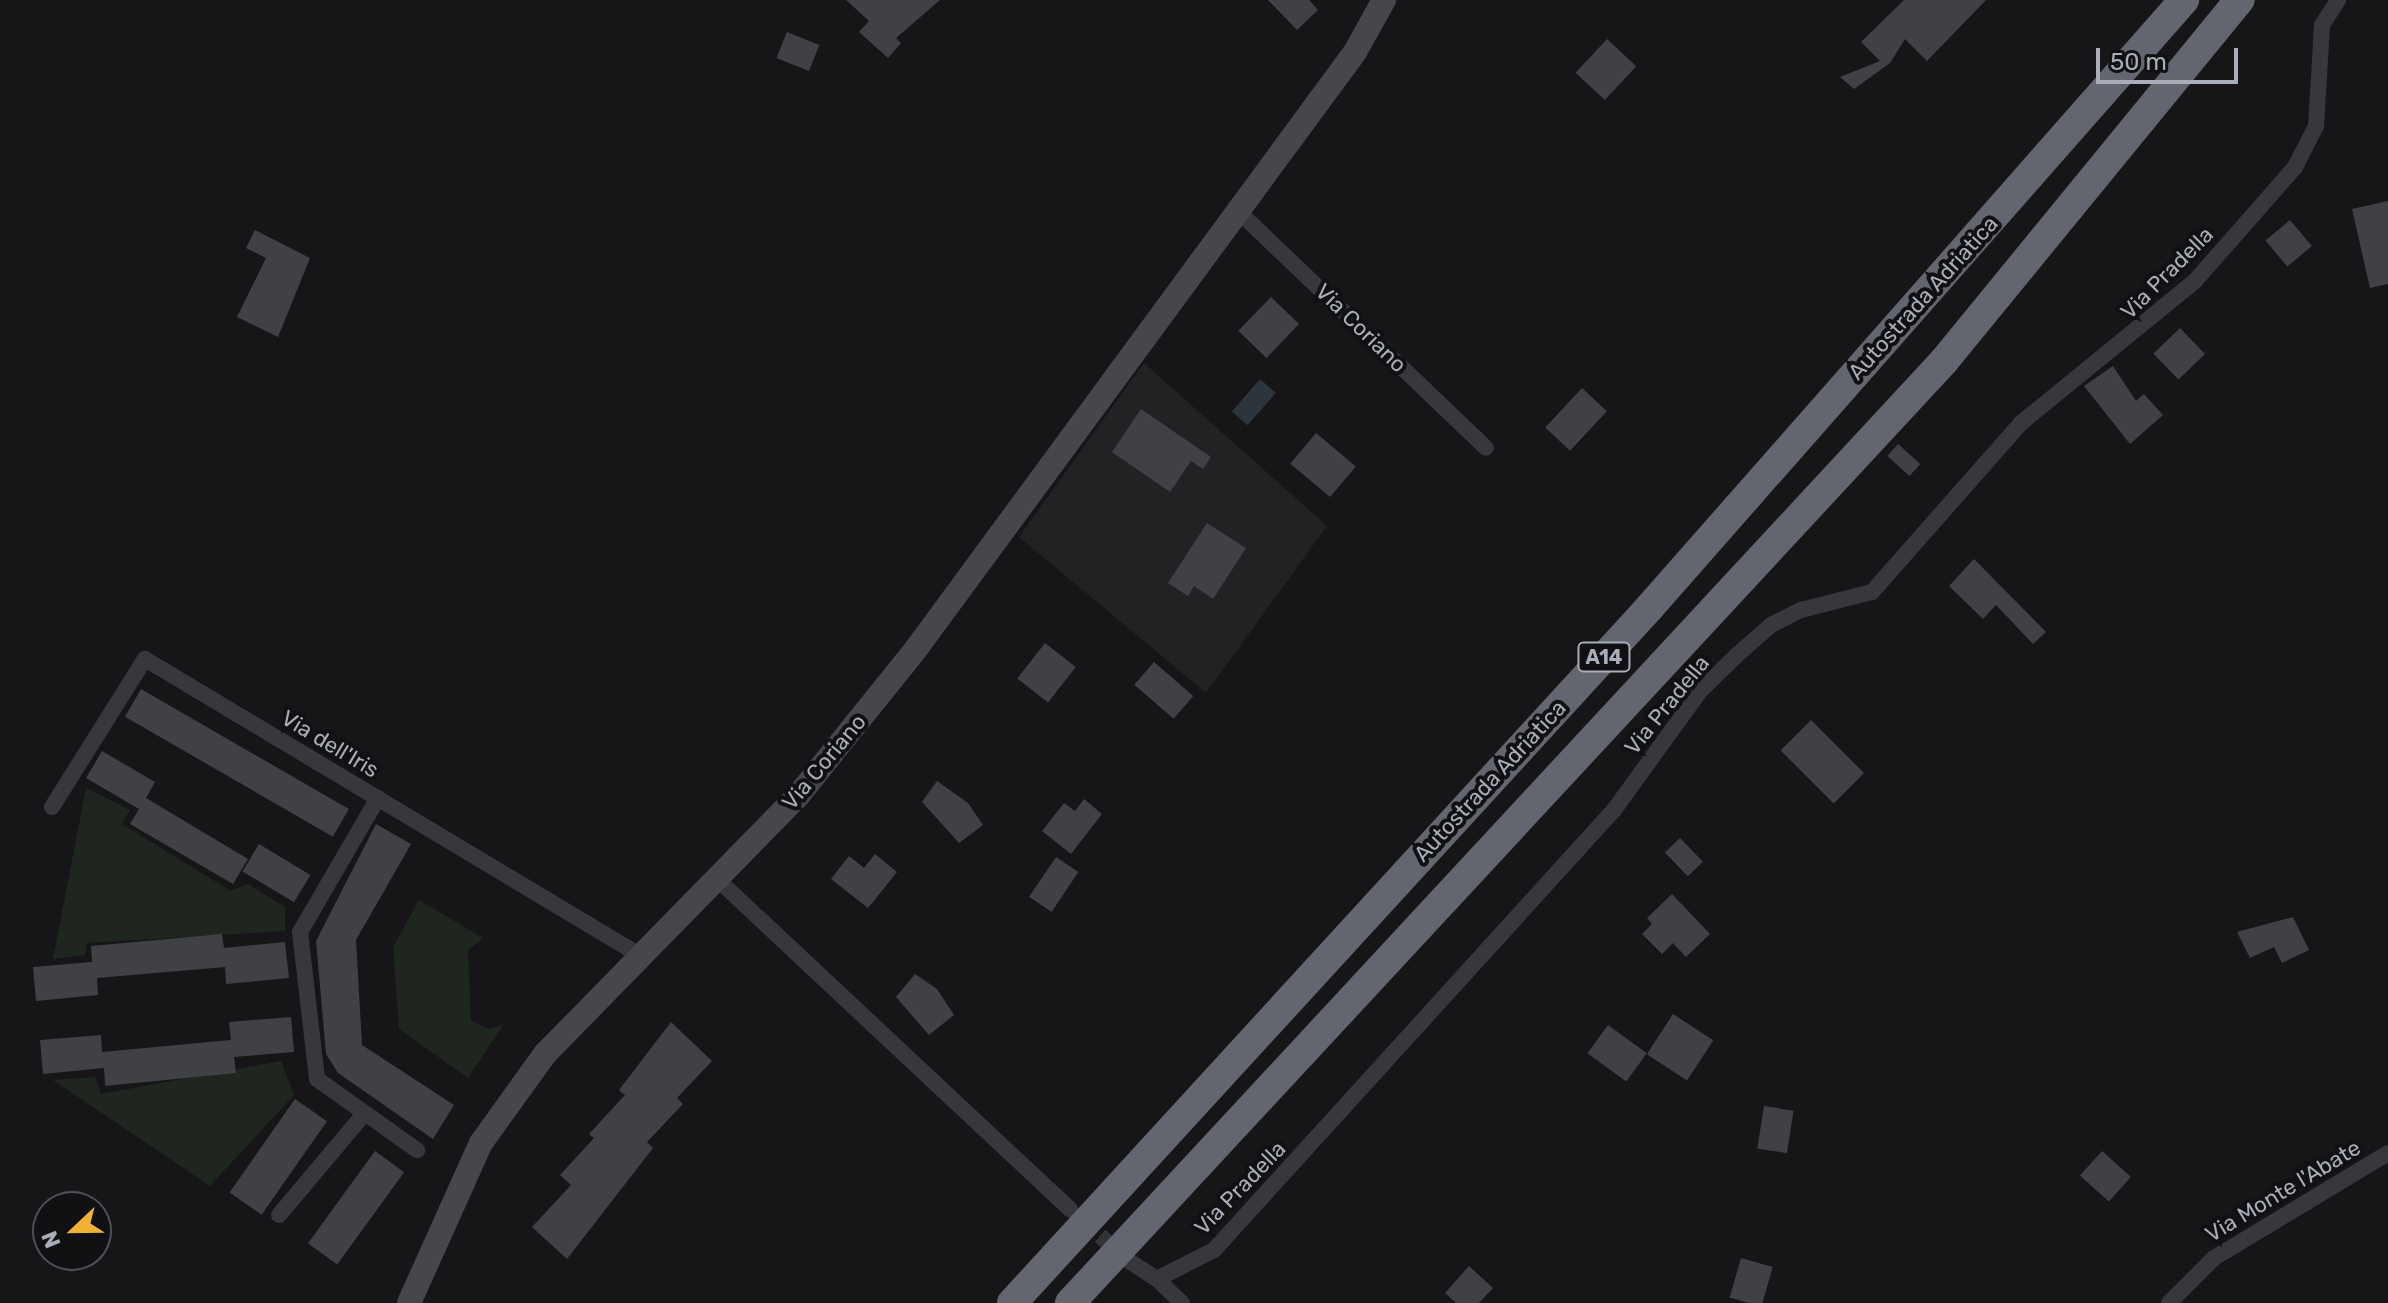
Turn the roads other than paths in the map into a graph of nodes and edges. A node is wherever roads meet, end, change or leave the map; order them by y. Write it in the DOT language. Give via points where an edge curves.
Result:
graph roads {
  1 [pos="1384,0"];
  2 [pos="2184,0"];
  3 [pos="2240,0"];
  4 [pos="2338,0"];
  5 [pos="1235,208"];
  6 [pos="1486,448"];
  7 [pos="378,798"];
  8 [pos="52,807"];
  9 [pos="716,878"];
  10 [pos="641,956"];
  11 [pos="365,1113"];
  12 [pos="417,1150"];
  13 [pos="2388,1153"];
  14 [pos="1070,1209"];
  15 [pos="279,1215"];
  16 [pos="1129,1261"];
  17 [pos="1157,1279"];
  18 [pos="409,1303"];
  19 [pos="1012,1303"];
  20 [pos="1070,1303"];
  21 [pos="1182,1303"];
  22 [pos="2169,1303"];
  1 -- 5 [label="main road, Via Coriano" via="1355,52"];
  2 -- 19 [label="highway, Autostrada Adriatica / A14" via="1649,608"];
  3 -- 20 [label="highway, A14" via="1944,361"];
  4 -- 17 [label="street, Via Pradella" via="2322,25 2323,79 2309,140 2295,167 2195,281 2021,423 1872,592 1801,610 1771,625 1737,655 1700,691 1614,810 1294,1164 1214,1250"];
  5 -- 6 [label="street, Via Coriano"];
  5 -- 9 [label="main road, Via Coriano" via="916,649 797,797"];
  7 -- 8 [label="street, Via dell'Iris" via="145,659"];
  7 -- 10 [label="street, Via dell'Iris"];
  7 -- 11 [label="street" via="300,932 317,1079"];
  9 -- 10 [label="main road, Via Coriano"];
  9 -- 14 [label="street"];
  10 -- 18 [label="main road, Via Coriano" via="545,1054 481,1143"];
  11 -- 12 [label="street"];
  11 -- 15 [label="street"];
  13 -- 22 [label="street, Via Monte l'Abate" via="2214,1258"];
  16 -- 17 [label="street"];
  17 -- 21 [label="street"];
}
